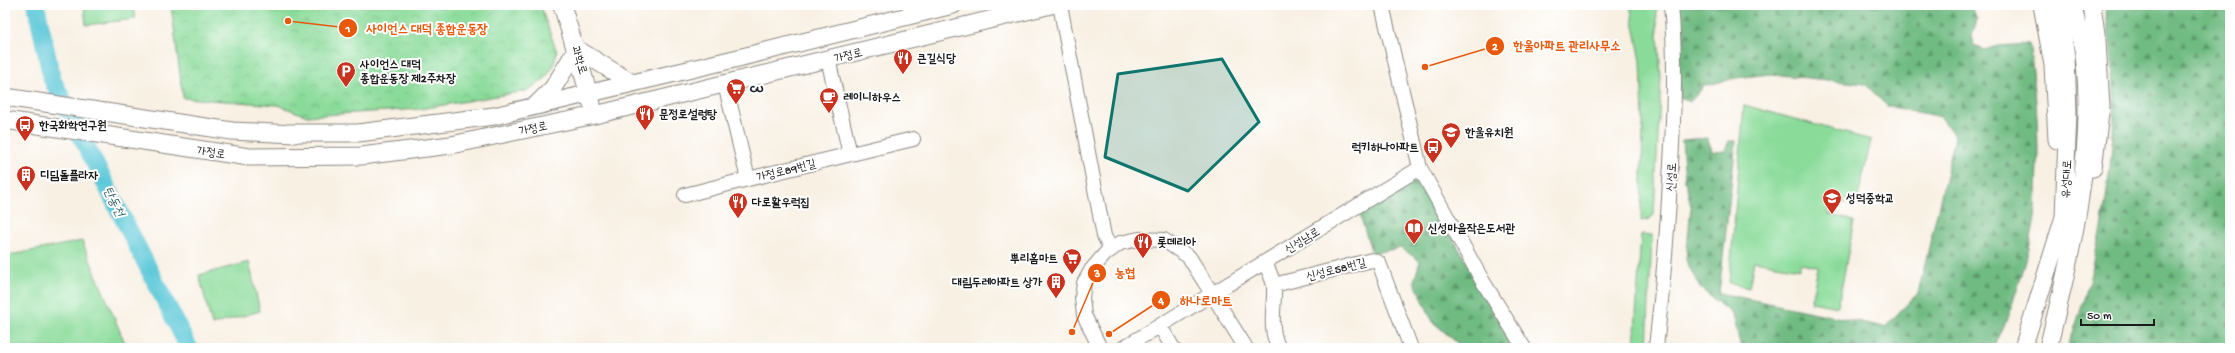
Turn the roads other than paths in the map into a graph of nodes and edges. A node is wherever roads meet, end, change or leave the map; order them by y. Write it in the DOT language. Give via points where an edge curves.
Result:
graph roads {
  1 [pos="562,5"];
  2 [pos="953,5"];
  3 [pos="1051,5"];
  4 [pos="1060,5"];
  5 [pos="1382,5"];
  6 [pos="1671,5"];
  7 [pos="2042,5"];
  8 [pos="2058,5"];
  9 [pos="2072,5"];
  10 [pos="2092,5"];
  11 [pos="577,49"];
  12 [pos="828,59"];
  13 [pos="632,83"];
  14 [pos="725,84"];
  15 [pos="590,93"];
  16 [pos="5,97"];
  17 [pos="536,106"];
  18 [pos="595,116"];
  19 [pos="5,120"];
  20 [pos="913,139"];
  21 [pos="850,154"];
  22 [pos="1420,168"];
  23 [pos="748,179"];
  24 [pos="685,195"];
  25 [pos="1111,249"];
  26 [pos="1265,262"];
  27 [pos="2049,270"];
  28 [pos="2066,276"];
  29 [pos="1274,284"];
  30 [pos="1213,294"];
  31 [pos="1160,326"];
  32 [pos="1100,348"];
  33 [pos="1123,348"];
  34 [pos="1173,348"];
  35 [pos="1246,348"];
  36 [pos="1279,348"];
  37 [pos="1411,348"];
  38 [pos="1524,348"];
  39 [pos="1656,348"];
  40 [pos="2023,348"];
  41 [pos="2048,348"];
  1 -- 11 [label="main road, 과학로"];
  2 -- 13 [label="main road, 가정로"];
  3 -- 12 [label="main road, 가정로"];
  4 -- 25 [label="street" via="1104,236"];
  5 -- 22 [label="street"];
  6 -- 39 [label="street, 신성로" via="1674,34 1674,99 1667,231"];
  7 -- 27 [label="main road" via="2053,66 2058,152 2056,211"];
  8 -- 27 [label="main road, 유성대로" via="2066,56 2067,163 2064,217"];
  9 -- 28 [label="main road, 유성대로" via="2084,55 2085,150"];
  10 -- 28 [label="main road" via="2102,106 2096,156 2084,216"];
  11 -- 13 [label="main road"];
  11 -- 15 [label="main road, 과학로"];
  11 -- 17 [label="main road" via="553,88"];
  12 -- 14 [label="main road, 가정로"];
  12 -- 21 [label="street"];
  13 -- 15 [label="main road, 가정로"];
  14 -- 18 [label="main road, 가정로"];
  14 -- 23 [label="street, 가정로89번길"];
  15 -- 17 [label="main road, 가정로"];
  15 -- 18 [label="main road, 과학로"];
  16 -- 17 [label="main road, 가정로" via="232,131 295,134 287,132 358,133 472,119"];
  18 -- 19 [label="main road, 가정로" via="451,145 361,156 249,157"];
  20 -- 21 [label="street, 가정로89번길"];
  21 -- 23 [label="street, 가정로89번길"];
  22 -- 26 [label="street, 신성남로"];
  22 -- 38 [label="street" via="1482,280"];
  23 -- 24 [label="street"];
  25 -- 30 [label="street" via="1120,243 1140,238 1164,240 1189,256"];
  25 -- 32 [label="street" via="1092,269 1084,283 1082,298 1084,315"];
  26 -- 29 [label="street"];
  26 -- 30 [label="street, 신성남로"];
  27 -- 40 [label="main road, 유성대로"];
  28 -- 41 [label="main road, 유성대로"];
  29 -- 36 [label="street" via="1272,322 1275,341"];
  29 -- 37 [label="street, 신성로58번길" via="1372,260 1379,263"];
  30 -- 31 [label="street, 신성남로"];
  30 -- 35 [label="street"];
  31 -- 33 [label="street, 신성남로"];
  31 -- 34 [label="street"];
}
